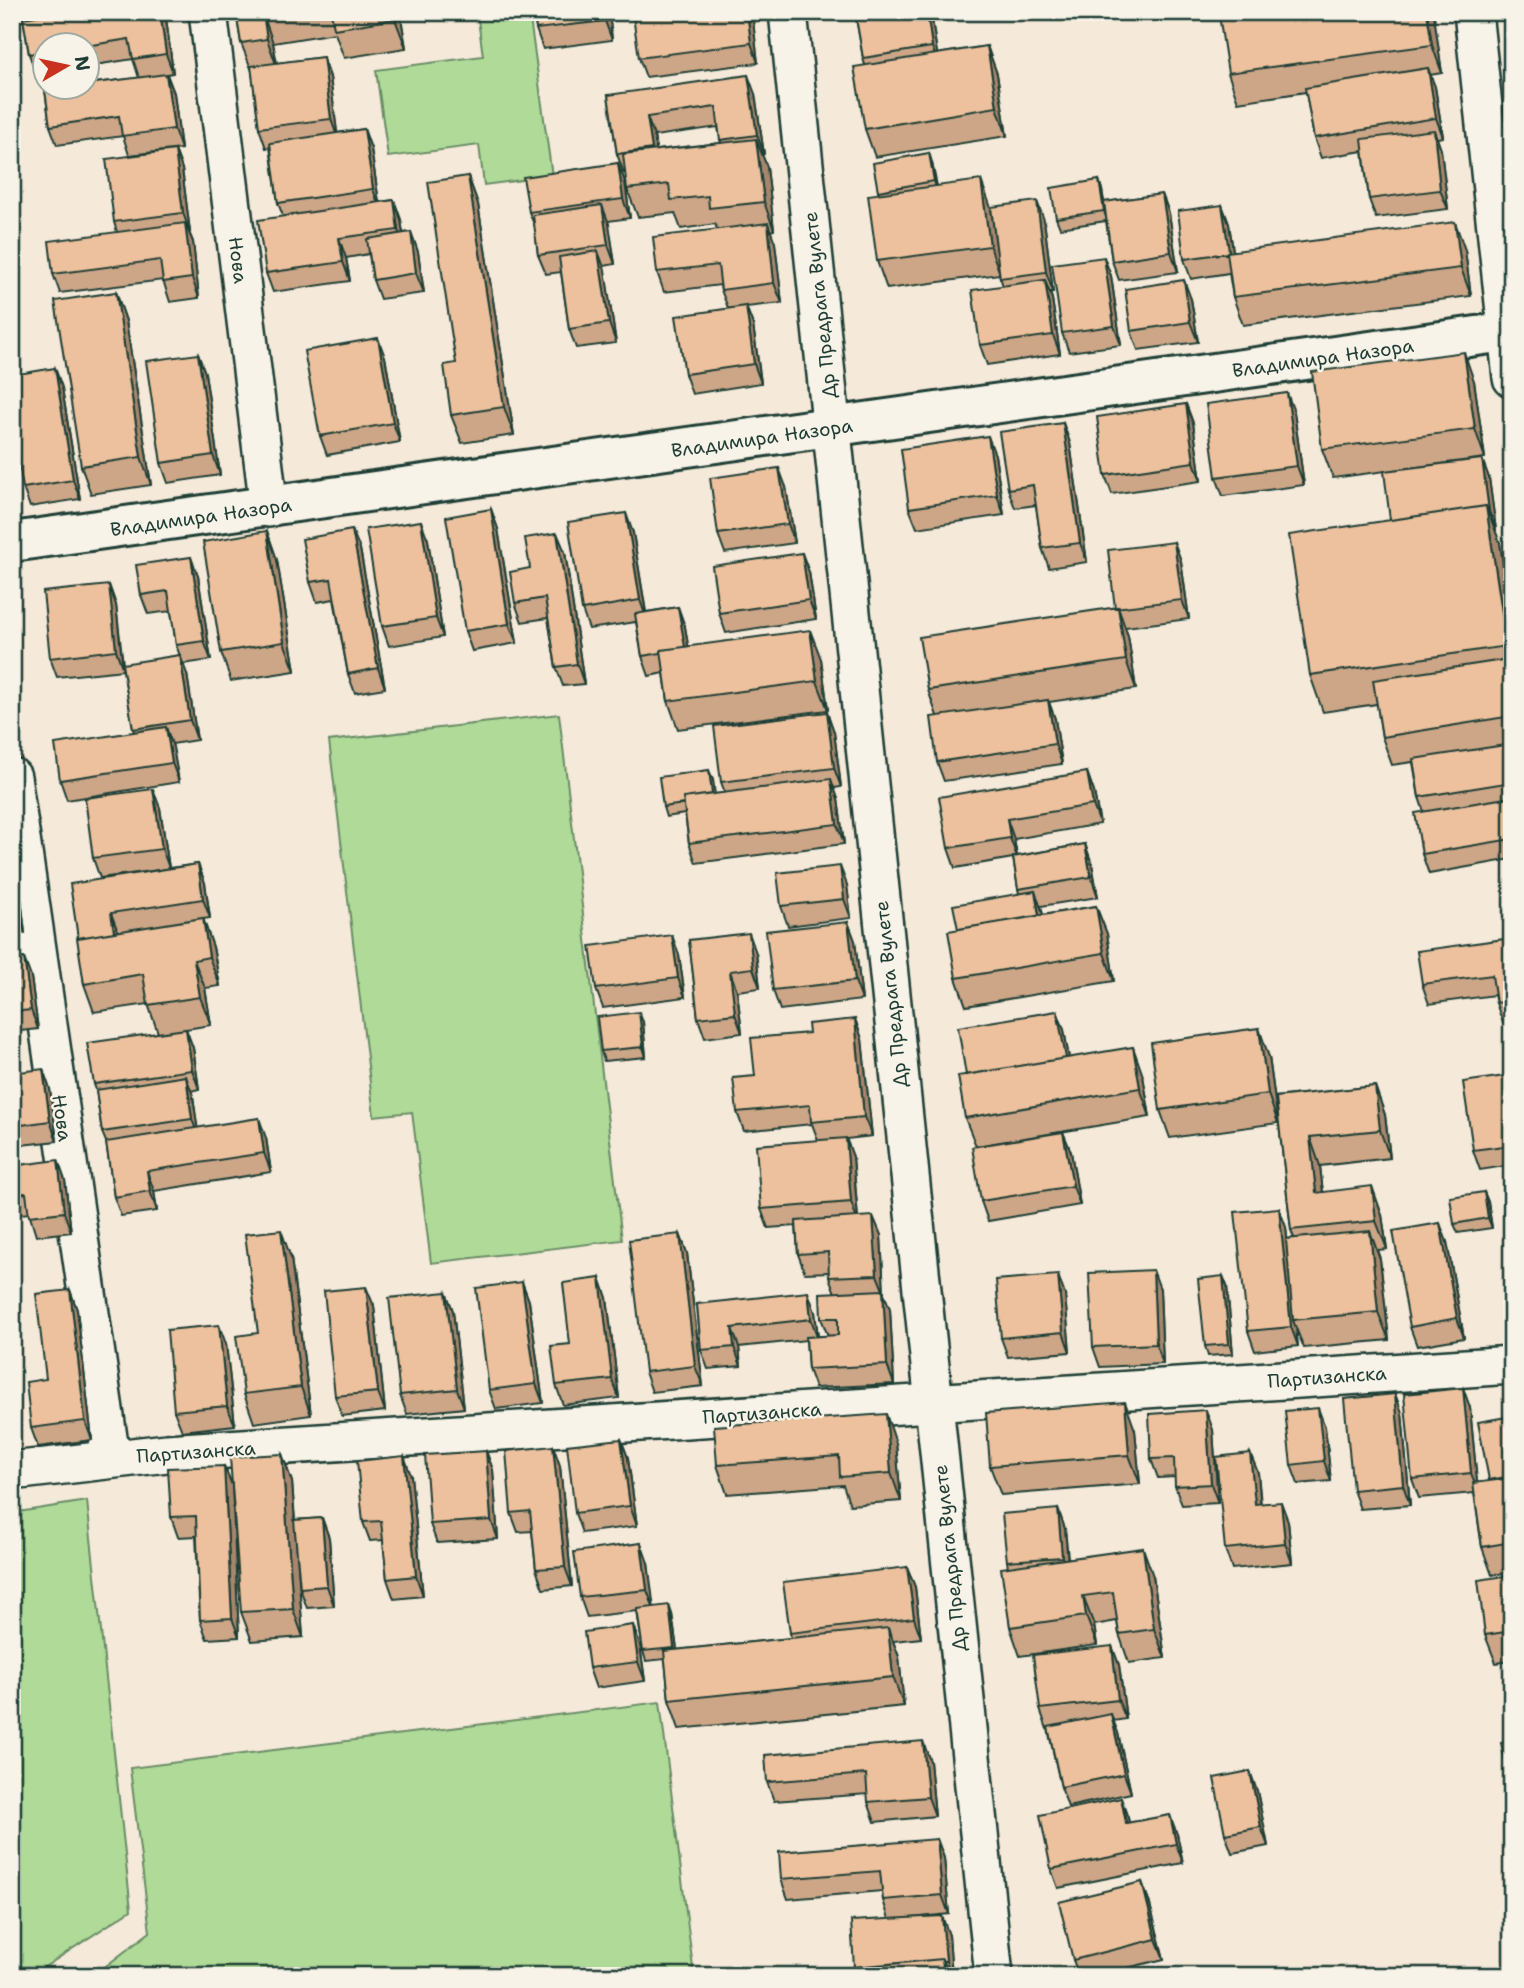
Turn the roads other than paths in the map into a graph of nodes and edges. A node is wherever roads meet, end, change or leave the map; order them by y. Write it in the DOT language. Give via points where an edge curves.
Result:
graph roads {
  1 [pos="208,12"];
  2 [pos="788,12"];
  3 [pos="1473,12"];
  4 [pos="1509,331"];
  5 [pos="1512,378"];
  6 [pos="833,428"];
  7 [pos="269,508"];
  8 [pos="12,542"];
  9 [pos="12,777"];
  10 [pos="1512,1365"];
  11 [pos="933,1402"];
  12 [pos="111,1458"];
  13 [pos="12,1471"];
  14 [pos="994,1976"];
  1 -- 7 [label="street, Нова"];
  2 -- 6 [label="street, Др Предрага Вулете"];
  3 -- 4 [label="street"];
  4 -- 5 [label="street"];
  4 -- 6 [label="street, Владимира Назора"];
  6 -- 7 [label="street, Владимира Назора"];
  6 -- 11 [label="street, Др Предрага Вулете"];
  7 -- 8 [label="street, Владимира Назора"];
  9 -- 12 [label="street, Нова"];
  10 -- 11 [label="street, Партизанска"];
  11 -- 12 [label="street, Партизанска"];
  11 -- 14 [label="street, Др Предрага Вулете"];
  12 -- 13 [label="street, Партизанска"];
}
